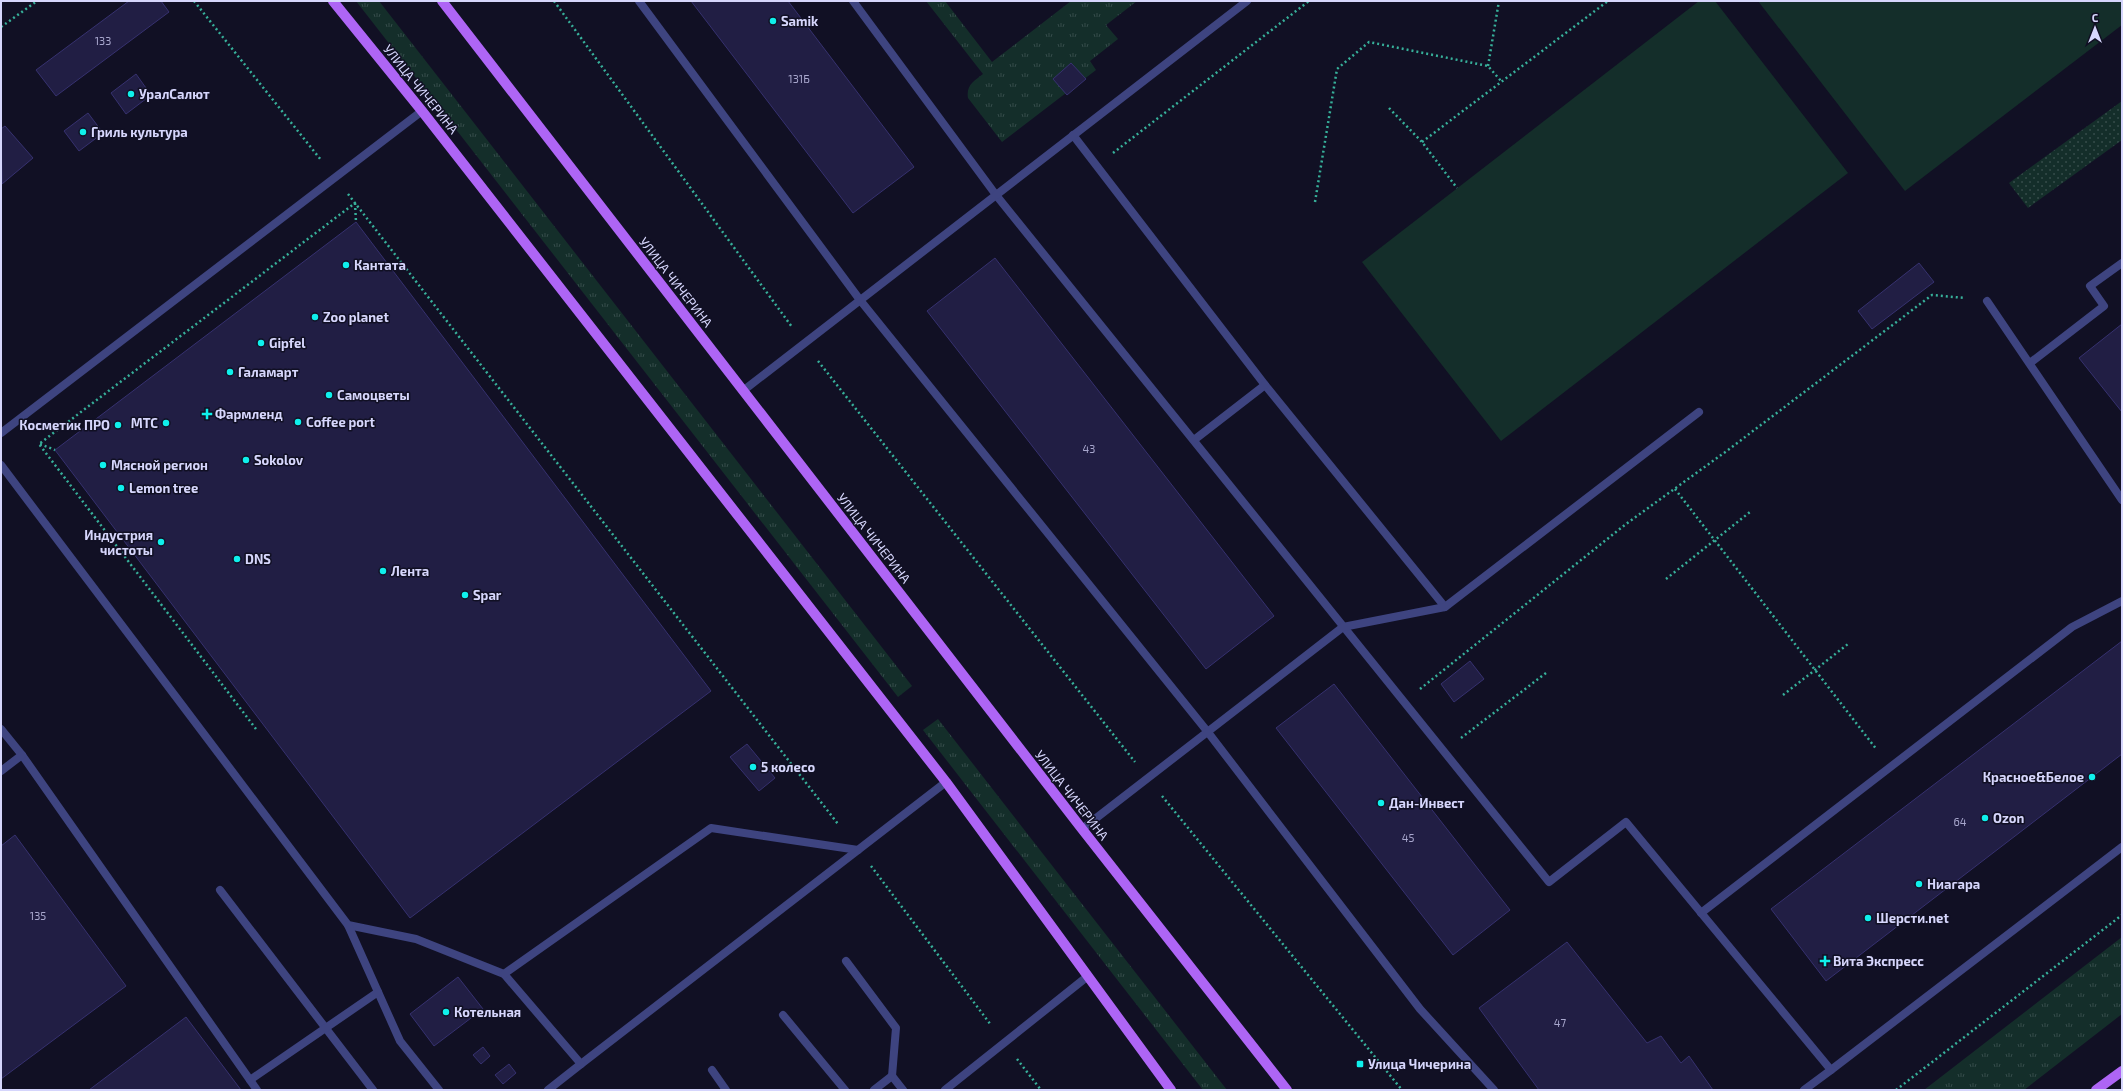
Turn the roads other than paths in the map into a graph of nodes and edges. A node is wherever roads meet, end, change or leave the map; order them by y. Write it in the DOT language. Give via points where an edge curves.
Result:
graph roads {
  1 [pos="333,1"];
  2 [pos="442,1"];
  3 [pos="639,1"];
  4 [pos="853,1"];
  5 [pos="1247,1"];
  6 [pos="422,110"];
  7 [pos="1073,135"];
  8 [pos="996,195"];
  9 [pos="2122,263"];
  10 [pos="860,300"];
  11 [pos="1987,301"];
  12 [pos="2030,363"];
  13 [pos="1265,385"];
  14 [pos="744,390"];
  15 [pos="1699,412"];
  16 [pos="1,433"];
  17 [pos="1194,440"];
  18 [pos="1,465"];
  19 [pos="2122,500"];
  20 [pos="2122,601"];
  21 [pos="1445,607"];
  22 [pos="1343,627"];
  23 [pos="1,730"];
  24 [pos="1206,731"];
  25 [pos="22,755"];
  26 [pos="1,771"];
  27 [pos="946,782"];
  28 [pos="1082,829"];
  29 [pos="2122,847"];
  30 [pos="858,850"];
  31 [pos="220,890"];
  32 [pos="1700,913"];
  33 [pos="348,926"];
  34 [pos="846,961"];
  35 [pos="504,974"];
  36 [pos="1088,976"];
  37 [pos="378,992"];
  38 [pos="783,1015"];
  39 [pos="326,1028"];
  40 [pos="581,1064"];
  41 [pos="712,1070"];
  42 [pos="1830,1070"];
  43 [pos="2122,1071"];
  44 [pos="892,1076"];
  45 [pos="250,1080"];
  46 [pos="257,1090"];
  47 [pos="373,1090"];
  48 [pos="439,1090"];
  49 [pos="548,1090"];
  50 [pos="726,1090"];
  51 [pos="845,1090"];
  52 [pos="874,1090"];
  53 [pos="904,1090"];
  54 [pos="945,1090"];
  55 [pos="1171,1090"];
  56 [pos="1287,1090"];
  57 [pos="1494,1090"];
  58 [pos="1804,1090"];
  59 [pos="2096,1090"];
  1 -- 6 [label="main road, УЛИЦА ЧИЧЕРИНА"];
  2 -- 14 [label="main road, УЛИЦА ЧИЧЕРИНА"];
  3 -- 10 [label="lane"];
  4 -- 8 [label="lane"];
  5 -- 7 [label="lane"];
  6 -- 16 [label="lane"];
  6 -- 27 [label="main road, УЛИЦА ЧИЧЕРИНА"];
  7 -- 8 [label="lane"];
  7 -- 13 [label="lane"];
  8 -- 10 [label="lane"];
  8 -- 17 [label="lane"];
  9 -- 12 [label="lane" via="2090,286 2104,306"];
  10 -- 14 [label="lane"];
  10 -- 24 [label="lane"];
  11 -- 12 [label="lane"];
  12 -- 19 [label="lane"];
  13 -- 17 [label="lane"];
  13 -- 21 [label="lane"];
  14 -- 28 [label="main road, УЛИЦА ЧИЧЕРИНА"];
  15 -- 21 [label="lane"];
  17 -- 22 [label="lane"];
  18 -- 33 [label="lane"];
  20 -- 32 [label="lane" via="2072,627"];
  21 -- 22 [label="lane"];
  22 -- 24 [label="lane"];
  22 -- 32 [label="lane" via="1549,882 1626,822"];
  23 -- 25 [label="lane"];
  24 -- 28 [label="lane"];
  24 -- 57 [label="lane" via="1420,1009"];
  25 -- 26 [label="lane"];
  25 -- 45 [label="lane"];
  27 -- 30 [label="lane"];
  27 -- 36 [label="main road, УЛИЦА ЧИЧЕРИНА"];
  28 -- 56 [label="main road, УЛИЦА ЧИЧЕРИНА"];
  29 -- 42 [label="lane"];
  30 -- 35 [label="lane" via="711,828"];
  30 -- 40 [label="lane"];
  31 -- 39 [label="lane"];
  32 -- 42 [label="lane"];
  33 -- 35 [label="lane" via="416,940"];
  33 -- 37 [label="lane"];
  34 -- 44 [label="lane" via="896,1028"];
  35 -- 40 [label="lane"];
  36 -- 54 [label="lane"];
  36 -- 55 [label="main road, УЛИЦА ЧИЧЕРИНА"];
  37 -- 39 [label="lane"];
  37 -- 48 [label="lane" via="400,1041"];
  38 -- 51 [label="lane"];
  39 -- 45 [label="lane"];
  39 -- 47 [label="lane"];
  40 -- 49 [label="lane"];
  41 -- 50 [label="lane"];
  42 -- 58 [label="lane"];
  43 -- 59 [label="main road"];
  44 -- 52 [label="lane"];
  44 -- 53 [label="lane"];
  45 -- 46 [label="lane"];
}
